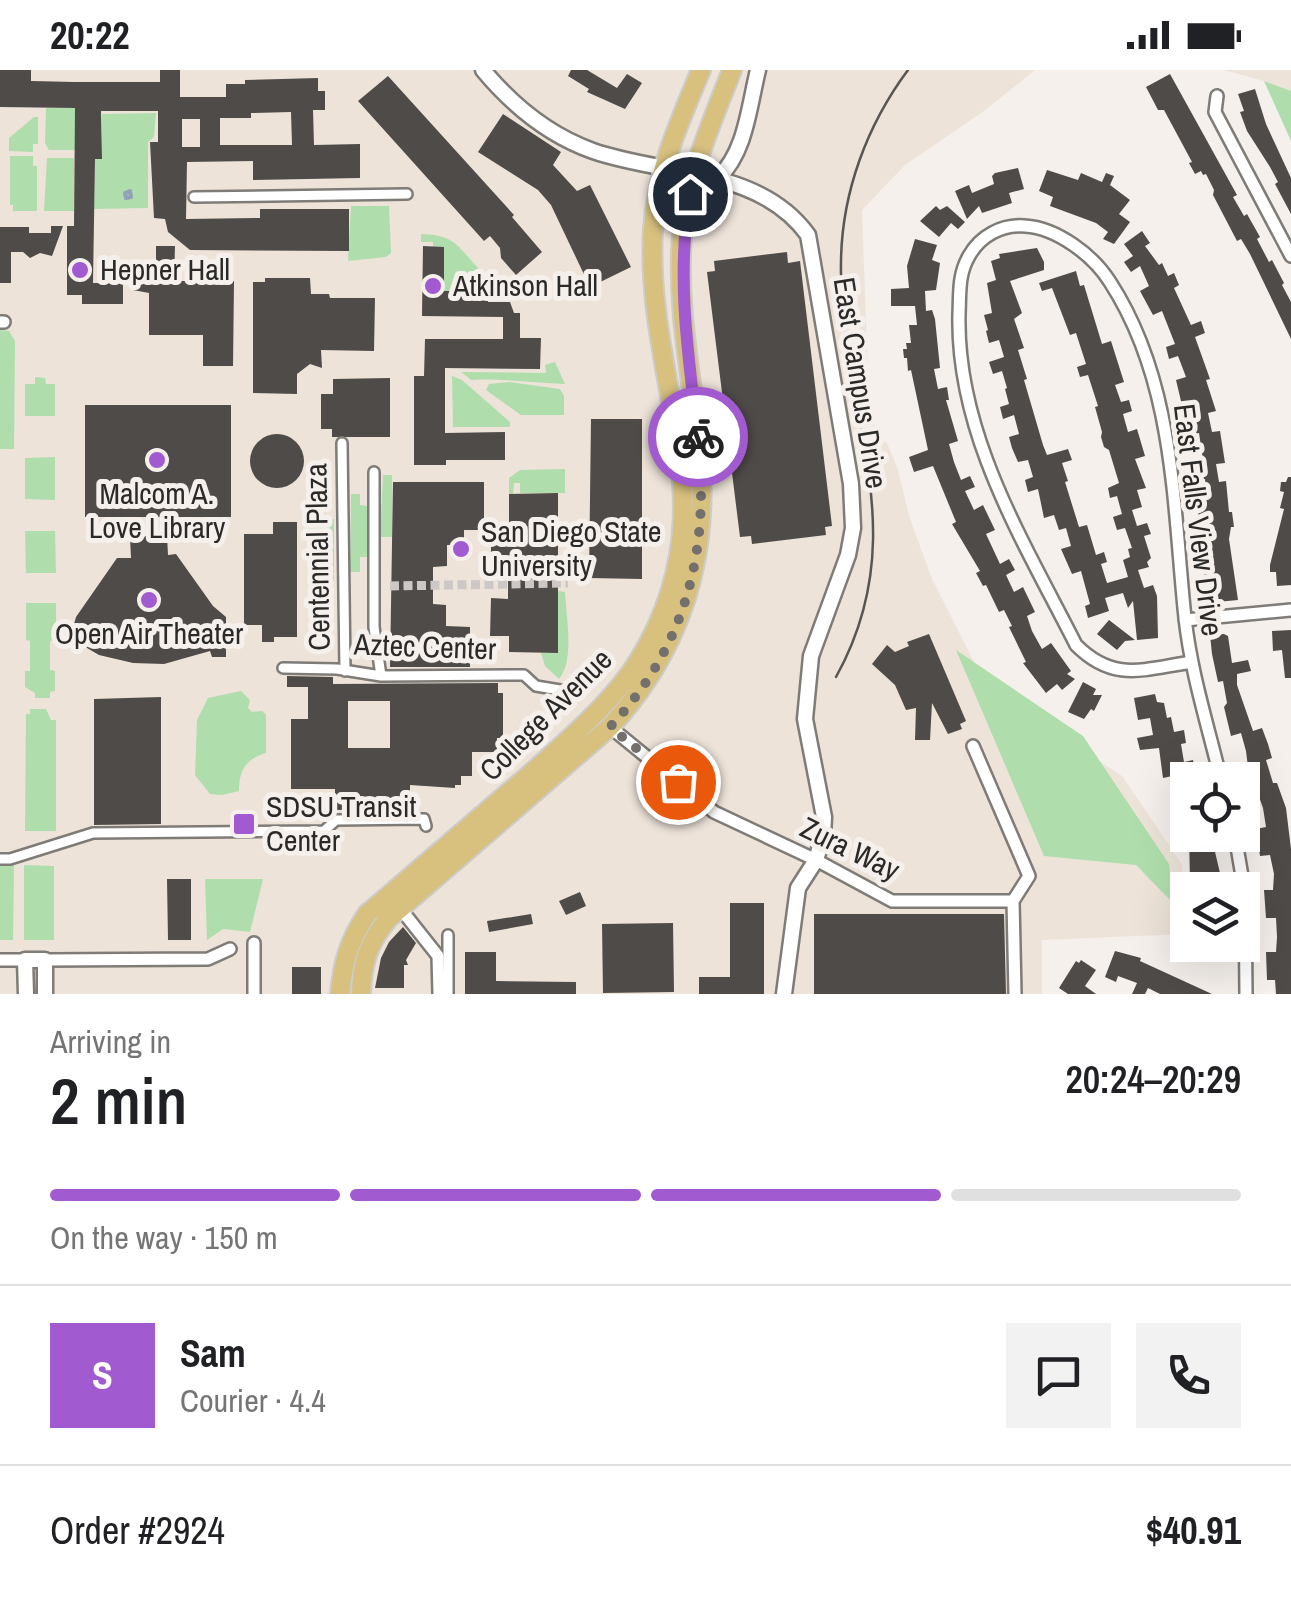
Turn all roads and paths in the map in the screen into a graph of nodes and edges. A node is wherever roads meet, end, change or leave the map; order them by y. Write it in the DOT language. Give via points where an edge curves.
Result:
graph roads {
  1 [pos="483,70"];
  2 [pos="700,70"];
  3 [pos="732,70"];
  4 [pos="758,70"];
  5 [pos="1217,96"];
  6 [pos="662,168"];
  7 [pos="694,174"];
  8 [pos="718,178"];
  9 [pos="407,194"];
  10 [pos="194,197"];
  11 [pos="1291,256"];
  12 [pos="342,444"];
  13 [pos="374,472"];
  14 [pos="1291,610"];
  15 [pos="1186,620"];
  16 [pos="1192,662"];
  17 [pos="283,668"];
  18 [pos="345,670"];
  19 [pos="628,674"];
  20 [pos="381,676"];
  21 [pos="560,690"];
  22 [pos="610,727"];
  23 [pos="972,746"];
  24 [pos="1217,762"];
  25 [pos="426,826"];
  26 [pos="1238,852"];
  27 [pos="0,859"];
  28 [pos="816,860"];
  29 [pos="1013,901"];
  30 [pos="400,908"];
  31 [pos="448,935"];
  32 [pos="254,943"];
  33 [pos="230,949"];
  34 [pos="0,960"];
  35 [pos="26,960"];
  36 [pos="45,960"];
  37 [pos="26,994"];
  38 [pos="45,994"];
  39 [pos="254,994"];
  40 [pos="340,994"];
  41 [pos="361,994"];
  42 [pos="439,994"];
  43 [pos="448,994"];
  44 [pos="784,994"];
  45 [pos="1015,994"];
  46 [pos="1246,994"];
  1 -- 6 [label="street, East Campus Drive" via="520,111 552,131 590,150"];
  2 -- 6 [label="main road, College Avenue"];
  3 -- 7 [label="main road, College Avenue"];
  4 -- 8 [label="street" via="732,165"];
  5 -- 11 [label="street" via="1215,112"];
  6 -- 7 [label="street, East Campus Drive"];
  6 -- 19 [label="main road, College Avenue" via="653,231 655,290 684,511 670,596"];
  7 -- 8 [label="street, East Campus Drive"];
  7 -- 22 [label="main road, College Avenue" via="682,255 700,533 692,578 661,662"];
  8 -- 28 [label="street, East Campus Drive" via="783,206 808,234 840,414 853,528 815,642 806,693 808,744 824,817"];
  9 -- 10 [label="street"];
  12 -- 18 [label="street, Centennial Plaza"];
  13 -- 20 [label="street, Centennial Plaza" via="374,627"];
  14 -- 15 [label="street"];
  15 -- 16 [label="street, East Falls View Drive"];
  15 -- 16 [label="street, East Falls View Drive" via="1159,399 1132,322 1109,279 1075,246 1038,227 1001,228 976,244 960,270 959,322 976,429 1003,501 1076,645 1092,661 1124,672"];
  16 -- 24 [label="street, East Falls View Drive"];
  17 -- 18 [label="street, Aztec Center"];
  18 -- 20 [label="street, Aztec Center"];
  19 -- 22 [label="main road" via="607,718"];
  19 -- 40 [label="main road, College Avenue" via="571,737 367,914 343,962"];
  20 -- 21 [label="street, Aztec Center" via="524,675 536,686"];
  22 -- 28 [label="street, Zura Way" via="714,812"];
  22 -- 30 [label="main road, College Avenue"];
  23 -- 29 [label="street" via="1030,876"];
  25 -- 27 [label="street" via="424,819 336,820 324,831 92,834"];
  26 -- 46 [label="street" via="1246,894"];
  28 -- 29 [label="street, Zura Way" via="892,901"];
  28 -- 44 [label="street, East Campus Drive" via="798,888"];
  29 -- 45 [label="street"];
  30 -- 41 [label="main road, College Avenue" via="367,950"];
  30 -- 42 [label="street" via="438,956"];
  31 -- 43 [label="street"];
  32 -- 39 [label="street"];
  33 -- 36 [label="street" via="208,959"];
  34 -- 35 [label="street"];
  35 -- 36 [label="street"];
  35 -- 37 [label="street"];
  36 -- 38 [label="street"];
}
